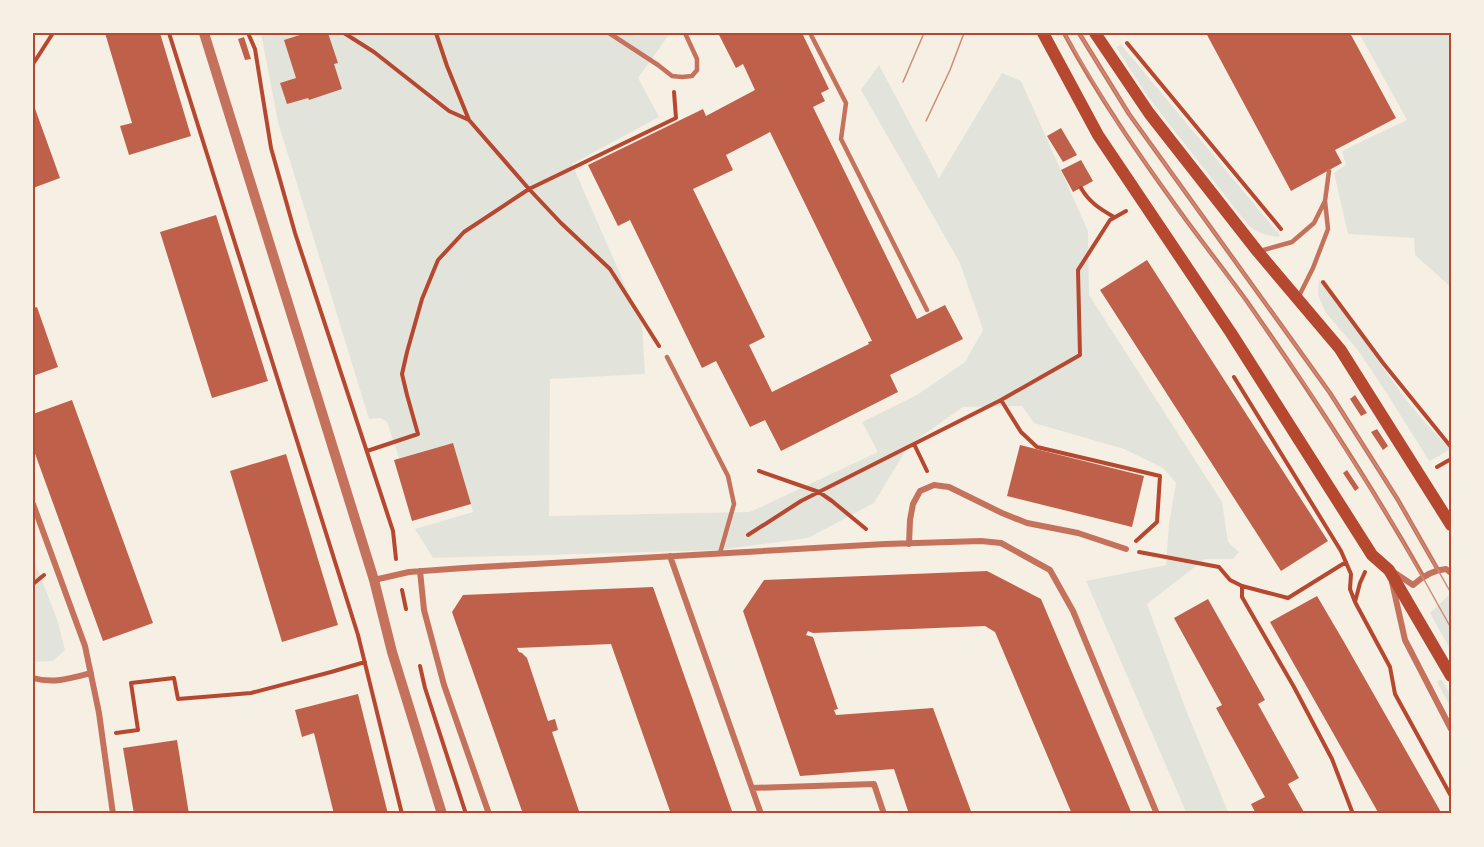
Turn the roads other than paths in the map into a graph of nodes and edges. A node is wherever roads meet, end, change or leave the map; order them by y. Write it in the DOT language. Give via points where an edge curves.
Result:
graph roads {
  1 [pos="204,33"];
  2 [pos="609,33"];
  3 [pos="685,33"];
  4 [pos="810,33"];
  5 [pos="1043,33"];
  6 [pos="1064,33"];
  7 [pos="1079,33"];
  8 [pos="1095,33"];
  9 [pos="1329,171"];
  10 [pos="1325,201"];
  11 [pos="1258,252"];
  12 [pos="1297,299"];
  13 [pos="927,310"];
  14 [pos="667,357"];
  15 [pos="33,504"];
  16 [pos="1451,525"];
  17 [pos="909,544"];
  18 [pos="1126,549"];
  19 [pos="720,553"];
  20 [pos="670,556"];
  21 [pos="1389,570"];
  22 [pos="1438,570"];
  23 [pos="420,571"];
  24 [pos="1451,573"];
  25 [pos="1423,576"];
  26 [pos="374,580"];
  27 [pos="91,673"];
  28 [pos="1451,676"];
  29 [pos="33,678"];
  30 [pos="1451,729"];
  31 [pos="752,788"];
  32 [pos="113,814"];
  33 [pos="442,814"];
  34 [pos="489,814"];
  35 [pos="761,814"];
  36 [pos="884,814"];
  37 [pos="1157,814"];
  1 -- 26 [label="street"];
  2 -- 3 [label="lane" via="672,76 682,77 692,76 697,70 697,59"];
  4 -- 13 [label="lane" via="846,103 841,139"];
  5 -- 21 [label="main road" via="1098,135 1231,333 1372,555"];
  6 -- 25 [label="lane" via="1118,122 1307,388"];
  7 -- 22 [label="lane" via="1129,114 1330,393"];
  8 -- 11 [label="main road" via="1149,113"];
  9 -- 10 [label="lane"];
  10 -- 11 [label="lane" via="1314,223 1292,242"];
  10 -- 12 [label="lane" via="1328,229"];
  11 -- 12 [label="main road"];
  12 -- 16 [label="main road" via="1340,349"];
  14 -- 19 [label="lane" via="728,476 734,504"];
  15 -- 27 [label="street" via="85,646"];
  17 -- 18 [label="street" via="913,504 920,491 934,485 949,486 1027,523 1078,533"];
  17 -- 19 [label="street"];
  17 -- 37 [label="street" via="1001,543 1050,570 1073,611"];
  19 -- 20 [label="street"];
  20 -- 23 [label="street"];
  20 -- 31 [label="street"];
  21 -- 25 [label="street" via="1413,585"];
  21 -- 28 [label="main road"];
  21 -- 30 [label="street" via="1405,640"];
  22 -- 24 [label="street"];
  22 -- 25 [label="street"];
  23 -- 26 [label="street"];
  23 -- 34 [label="street" via="424,610 444,685"];
  26 -- 33 [label="street"];
  27 -- 29 [label="street" via="64,680"];
  27 -- 32 [label="street"];
  31 -- 35 [label="street"];
  31 -- 36 [label="street" via="874,784"];
}
